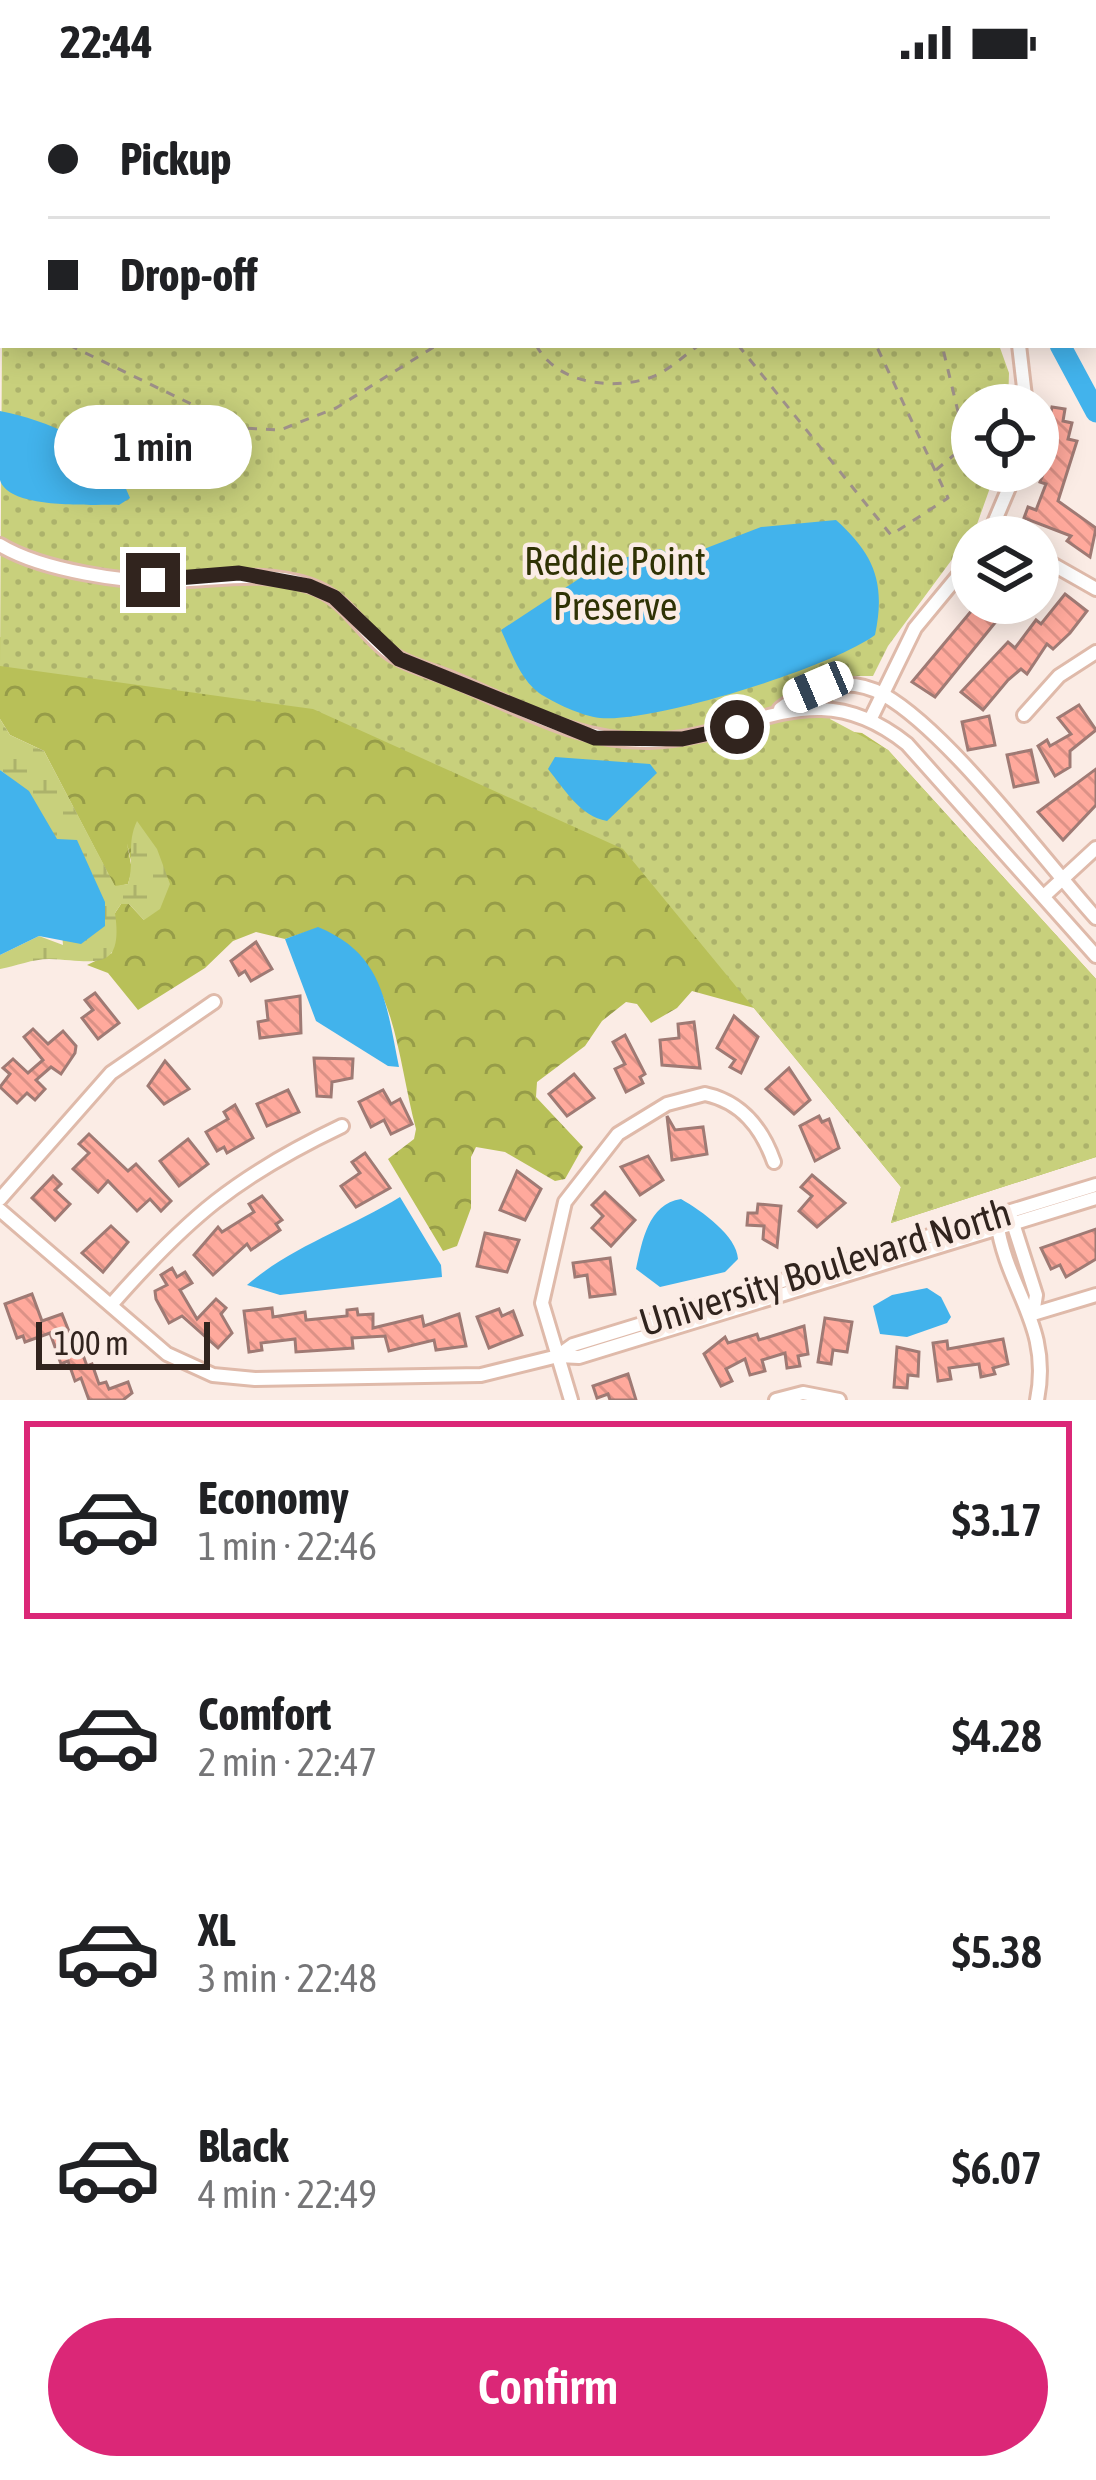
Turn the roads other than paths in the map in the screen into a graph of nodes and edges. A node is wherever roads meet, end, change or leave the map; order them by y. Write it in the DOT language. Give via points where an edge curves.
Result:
graph roads {
  1 [pos="1019,348"];
  2 [pos="1024,384"];
  3 [pos="0,545"];
  4 [pos="1059,568"];
  5 [pos="951,584"];
  6 [pos="1096,589"];
  7 [pos="1096,652"];
  8 [pos="882,693"];
  9 [pos="779,710"];
  10 [pos="1024,715"];
  11 [pos="871,718"];
  12 [pos="1096,848"];
  13 [pos="1061,879"];
  14 [pos="1044,896"];
  15 [pos="1096,918"];
  16 [pos="1096,956"];
  17 [pos="214,1002"];
  18 [pos="342,1126"];
  19 [pos="774,1162"];
  20 [pos="1096,1185"];
  21 [pos="0,1198"];
  22 [pos="1096,1198"];
  23 [pos="0,1210"];
  24 [pos="1004,1220"];
  25 [pos="1096,1295"];
  26 [pos="111,1305"];
  27 [pos="1033,1313"];
  28 [pos="558,1356"];
  29 [pos="571,1400"];
  30 [pos="776,1400"];
  31 [pos="839,1400"];
  32 [pos="1037,1400"];
  1 -- 2 [label="street"];
  3 -- 9 [label="street" via="35,562 153,580 239,573 309,586 334,597 399,659 595,738 708,735"];
  4 -- 6 [label="street"];
  5 -- 8 [label="street" via="914,628"];
  7 -- 10 [label="street" via="1059,676"];
  8 -- 9 [label="street" via="818,687"];
  8 -- 11 [label="street"];
  8 -- 13 [label="street" via="946,750"];
  9 -- 11 [label="street" via="813,705"];
  11 -- 14 [label="street" via="907,744"];
  12 -- 13 [label="street"];
  13 -- 14 [label="street"];
  13 -- 15 [label="street"];
  14 -- 16 [label="street"];
  17 -- 21 [label="street" via="111,1072"];
  18 -- 26 [label="street" via="235,1182 188,1220"];
  19 -- 28 [label="street" via="765,1136 741,1110 705,1094 667,1104 619,1134 577,1182 558,1222 542,1304"];
  20 -- 24 [label="street, University Boulevard North"];
  22 -- 24 [label="street, University Boulevard North"];
  23 -- 26 [label="street, University Boulevard North"];
  24 -- 27 [label="street" via="1020,1299"];
  24 -- 28 [label="street, University Boulevard North" via="579,1357"];
  25 -- 27 [label="street"];
  26 -- 28 [label="street, University Boulevard North" via="167,1354 213,1375 481,1376"];
  27 -- 32 [label="street" via="1043,1365"];
  28 -- 29 [label="street"];
  30 -- 31 [label="street" via="803,1393"];
}
